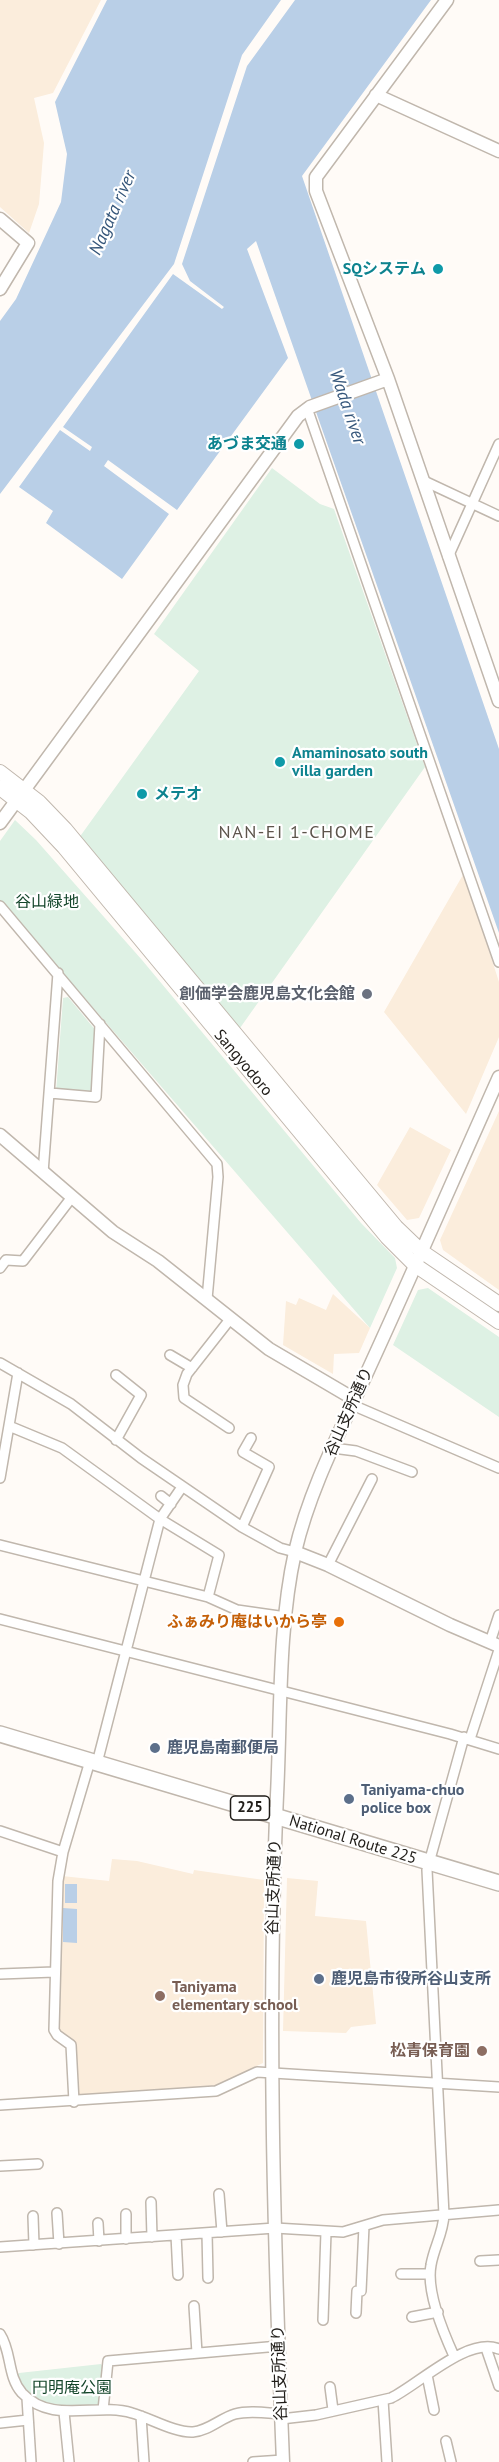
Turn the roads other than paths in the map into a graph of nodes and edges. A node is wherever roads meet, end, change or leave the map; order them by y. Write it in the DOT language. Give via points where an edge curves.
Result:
graph roads {
  1 [pos="447,0"];
  2 [pos="376,96"];
  3 [pos="499,151"];
  4 [pos="0,219"];
  5 [pos="0,289"];
  6 [pos="383,381"];
  7 [pos="308,407"];
  8 [pos="499,444"];
  9 [pos="422,480"];
  10 [pos="472,504"];
  11 [pos="499,516"];
  12 [pos="448,558"];
  13 [pos="499,702"];
  14 [pos="0,772"];
  15 [pos="0,788"];
  16 [pos="20,795"];
  17 [pos="0,823"];
  18 [pos="0,906"];
  19 [pos="499,962"];
  20 [pos="58,974"];
  21 [pos="100,1024"];
  22 [pos="499,1077"];
  23 [pos="50,1093"];
  24 [pos="0,1135"];
  25 [pos="43,1173"];
  26 [pos="72,1197"];
  27 [pos="421,1251"];
  28 [pos="415,1265"];
  29 [pos="0,1268"];
  30 [pos="207,1299"];
  31 [pos="499,1304"];
  32 [pos="231,1318"];
  33 [pos="499,1322"];
  34 [pos="170,1355"];
  35 [pos="0,1363"];
  36 [pos="192,1368"];
  37 [pos="18,1373"];
  38 [pos="116,1375"];
  39 [pos="354,1399"];
  40 [pos="9,1426"];
  41 [pos="229,1428"];
  42 [pos="251,1438"];
  43 [pos="116,1440"];
  44 [pos="333,1448"];
  45 [pos="1,1463"];
  46 [pos="499,1468"];
  47 [pos="412,1472"];
  48 [pos="0,1478"];
  49 [pos="372,1479"];
  50 [pos="182,1487"];
  51 [pos="161,1496"];
  52 [pos="171,1504"];
  53 [pos="160,1519"];
  54 [pos="242,1527"];
  55 [pos="0,1545"];
  56 [pos="295,1552"];
  57 [pos="328,1564"];
  58 [pos="145,1581"];
  59 [pos="208,1597"];
  60 [pos="499,1615"];
  61 [pos="286,1617"];
  62 [pos="0,1619"];
  63 [pos="496,1646"];
  64 [pos="126,1651"];
  65 [pos="282,1691"];
  66 [pos="0,1734"];
  67 [pos="467,1738"];
  68 [pos="499,1749"];
  69 [pos="93,1762"];
  70 [pos="276,1816"];
  71 [pos="0,1831"];
  72 [pos="63,1852"];
  73 [pos="429,1863"];
  74 [pos="499,1883"];
  75 [pos="54,1972"];
  76 [pos="0,1974"];
  77 [pos="272,2072"];
  78 [pos="436,2083"];
  79 [pos="499,2087"];
  80 [pos="74,2102"];
  81 [pos="0,2104"];
  82 [pos="38,2164"];
  83 [pos="0,2166"];
  84 [pos="219,2194"];
  85 [pos="151,2202"];
  86 [pos="499,2210"];
  87 [pos="57,2213"];
  88 [pos="126,2214"];
  89 [pos="444,2214"];
  90 [pos="33,2216"];
  91 [pos="98,2223"];
  92 [pos="364,2226"];
  93 [pos="275,2228"];
  94 [pos="222,2232"];
  95 [pos="326,2232"];
  96 [pos="207,2233"];
  97 [pos="176,2235"];
  98 [pos="152,2237"];
  99 [pos="126,2239"];
  100 [pos="99,2241"];
  101 [pos="59,2244"];
  102 [pos="34,2245"];
  103 [pos="0,2247"];
  104 [pos="499,2260"];
  105 [pos="480,2261"];
  106 [pos="401,2274"];
  107 [pos="430,2274"];
  108 [pos="178,2275"];
  109 [pos="208,2278"];
  110 [pos="194,2306"];
  111 [pos="438,2312"];
  112 [pos="356,2313"];
  113 [pos="412,2317"];
  114 [pos="323,2320"];
  115 [pos="0,2334"];
  116 [pos="279,2346"];
  117 [pos="486,2348"];
  118 [pos="499,2349"];
  119 [pos="197,2353"];
  120 [pos="454,2356"];
  121 [pos="12,2372"];
  122 [pos="0,2375"];
  123 [pos="427,2375"];
  124 [pos="499,2386"];
  125 [pos="330,2387"];
  126 [pos="27,2398"];
  127 [pos="383,2400"];
  128 [pos="103,2410"];
  129 [pos="333,2410"];
  130 [pos="434,2410"];
  131 [pos="64,2412"];
  132 [pos="141,2416"];
  133 [pos="281,2416"];
  134 [pos="28,2420"];
  135 [pos="0,2423"];
  136 [pos="446,2441"];
  137 [pos="283,2461"];
  138 [pos="31,2462"];
  139 [pos="69,2462"];
  140 [pos="144,2462"];
  141 [pos="253,2462"];
  142 [pos="387,2462"];
  143 [pos="452,2462"];
  1 -- 2 [label="street"];
  2 -- 3 [label="street"];
  2 -- 6 [label="street" via="316,177 315,191"];
  4 -- 5 [label="street" via="28,243"];
  6 -- 7 [label="street"];
  6 -- 9 [label="street"];
  7 -- 16 [label="street"];
  7 -- 19 [label="street"];
  8 -- 10 [label="street"];
  9 -- 10 [label="street"];
  9 -- 12 [label="street"];
  10 -- 11 [label="street"];
  10 -- 12 [label="street"];
  12 -- 13 [label="street"];
  14 -- 16 [label="main road, Sangyodoro"];
  15 -- 16 [label="main road, Sangyodoro"];
  16 -- 17 [label="street"];
  16 -- 27 [label="main road, Sangyodoro" via="65,829 385,1214"];
  16 -- 28 [label="main road, Sangyodoro"];
  18 -- 20 [label="street"];
  20 -- 21 [label="street"];
  20 -- 23 [label="street"];
  21 -- 23 [label="street" via="96,1097"];
  21 -- 30 [label="street" via="218,1166"];
  22 -- 27 [label="street, 谷山支所通り"];
  23 -- 25 [label="street"];
  24 -- 25 [label="street"];
  25 -- 26 [label="street"];
  26 -- 29 [label="street" via="23,1261 6,1260"];
  26 -- 30 [label="street" via="113,1232 159,1261"];
  27 -- 28 [label="street, 谷山支所通り"];
  27 -- 31 [label="main road, Sangyodoro"];
  28 -- 33 [label="main road, Sangyodoro"];
  28 -- 39 [label="street, 谷山支所通り"];
  30 -- 32 [label="street"];
  32 -- 36 [label="street"];
  32 -- 39 [label="street" via="290,1363"];
  34 -- 36 [label="street"];
  35 -- 37 [label="street"];
  36 -- 41 [label="street" via="184,1382 184,1398"];
  37 -- 40 [label="street"];
  37 -- 43 [label="street" via="71,1404"];
  38 -- 43 [label="street" via="141,1395"];
  39 -- 44 [label="street, 谷山支所通り"];
  39 -- 46 [label="street" via="361,1409"];
  40 -- 45 [label="street"];
  40 -- 53 [label="street" via="62,1448"];
  42 -- 54 [label="street" via="243,1452 269,1467"];
  43 -- 50 [label="street"];
  44 -- 47 [label="street"];
  44 -- 56 [label="street, 谷山支所通り"];
  45 -- 48 [label="street"];
  49 -- 57 [label="street"];
  50 -- 52 [label="street"];
  50 -- 54 [label="street"];
  51 -- 52 [label="street"];
  52 -- 53 [label="street"];
  53 -- 58 [label="street"];
  53 -- 59 [label="street" via="219,1555"];
  54 -- 56 [label="street"];
  55 -- 58 [label="street"];
  56 -- 57 [label="street"];
  56 -- 61 [label="street, 谷山支所通り"];
  57 -- 63 [label="street"];
  58 -- 59 [label="street"];
  58 -- 64 [label="street"];
  59 -- 61 [label="street" via="237,1610"];
  60 -- 63 [label="street"];
  61 -- 65 [label="street, 谷山支所通り"];
  62 -- 64 [label="street"];
  63 -- 67 [label="street"];
  64 -- 65 [label="street"];
  64 -- 69 [label="street"];
  65 -- 67 [label="street"];
  65 -- 70 [label="street, 谷山支所通り"];
  66 -- 69 [label="highway, National Route 225 / 225"];
  67 -- 68 [label="street"];
  67 -- 73 [label="street"];
  69 -- 70 [label="highway, National Route 225 / 225"];
  69 -- 72 [label="street"];
  70 -- 73 [label="highway, National Route 225 / 225"];
  70 -- 77 [label="street, 谷山支所通り"];
  71 -- 72 [label="street"];
  72 -- 75 [label="street" via="55,1910"];
  73 -- 74 [label="highway, National Route 225 / 225"];
  73 -- 78 [label="street"];
  75 -- 76 [label="street"];
  75 -- 80 [label="street" via="54,2030 71,2045"];
  77 -- 78 [label="street"];
  77 -- 80 [label="street" via="249,2075 216,2091"];
  77 -- 93 [label="street, 谷山支所通り"];
  78 -- 79 [label="street"];
  78 -- 89 [label="street"];
  80 -- 81 [label="street"];
  82 -- 83 [label="street"];
  84 -- 94 [label="street"];
  85 -- 98 [label="street"];
  86 -- 89 [label="street"];
  87 -- 101 [label="street"];
  88 -- 99 [label="street"];
  89 -- 92 [label="street" via="383,2220"];
  89 -- 107 [label="street"];
  90 -- 102 [label="street"];
  91 -- 100 [label="street"];
  92 -- 95 [label="street"];
  92 -- 112 [label="street"];
  93 -- 94 [label="street"];
  93 -- 95 [label="street"];
  93 -- 116 [label="street, 谷山支所通り"];
  94 -- 96 [label="street"];
  95 -- 114 [label="street"];
  96 -- 97 [label="street"];
  96 -- 109 [label="street"];
  97 -- 98 [label="street"];
  97 -- 108 [label="street"];
  98 -- 99 [label="street"];
  99 -- 100 [label="street"];
  100 -- 101 [label="street"];
  101 -- 102 [label="street"];
  102 -- 103 [label="street"];
  104 -- 105 [label="street"];
  106 -- 107 [label="street"];
  107 -- 111 [label="street"];
  110 -- 119 [label="street"];
  111 -- 113 [label="street"];
  111 -- 120 [label="street"];
  115 -- 121 [label="street"];
  116 -- 119 [label="street"];
  116 -- 133 [label="street, 谷山支所通り"];
  117 -- 118 [label="street"];
  117 -- 120 [label="street"];
  117 -- 124 [label="street"];
  119 -- 128 [label="street" via="108,2361"];
  120 -- 123 [label="street"];
  121 -- 122 [label="street"];
  121 -- 126 [label="street" via="14,2382"];
  123 -- 127 [label="street" via="402,2393"];
  123 -- 130 [label="street"];
  125 -- 129 [label="street"];
  126 -- 131 [label="street"];
  126 -- 134 [label="street"];
  127 -- 129 [label="street"];
  127 -- 142 [label="street"];
  128 -- 131 [label="street"];
  128 -- 132 [label="street"];
  129 -- 133 [label="street"];
  131 -- 139 [label="street"];
  132 -- 133 [label="street" via="195,2432 236,2413"];
  132 -- 140 [label="street"];
  133 -- 137 [label="street, 谷山支所通り"];
  134 -- 135 [label="street"];
  134 -- 138 [label="street"];
  136 -- 143 [label="street"];
  137 -- 141 [label="street"];
}
